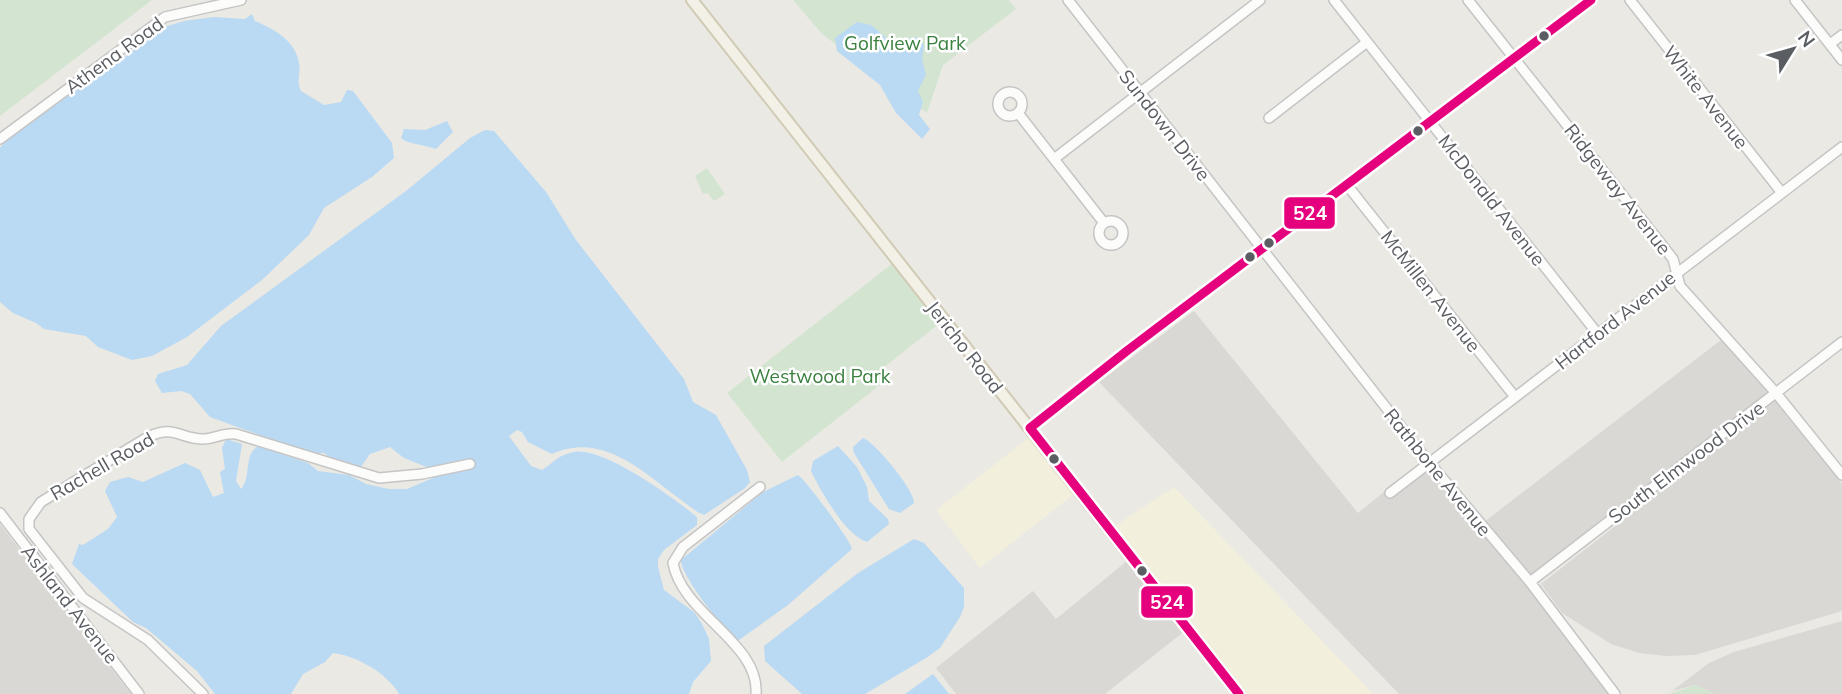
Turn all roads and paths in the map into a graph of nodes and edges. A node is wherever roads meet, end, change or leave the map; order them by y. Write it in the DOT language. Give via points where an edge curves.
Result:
graph roads {
  1 [pos="241,0"];
  2 [pos="692,0"];
  3 [pos="1068,0"];
  4 [pos="1260,0"];
  5 [pos="1334,0"];
  6 [pos="1468,0"];
  7 [pos="1591,0"];
  8 [pos="1630,0"];
  9 [pos="1795,0"];
  10 [pos="1842,35"];
  11 [pos="1367,42"];
  12 [pos="1829,44"];
  13 [pos="1515,58"];
  14 [pos="1842,60"];
  15 [pos="1139,92"];
  16 [pos="1018,113"];
  17 [pos="1269,118"];
  18 [pos="1430,122"];
  19 [pos="0,139"];
  20 [pos="1842,147"];
  21 [pos="1054,159"];
  22 [pos="1347,185"];
  23 [pos="1782,193"];
  24 [pos="1104,223"];
  25 [pos="1262,250"];
  26 [pos="1678,271"];
  27 [pos="1597,333"];
  28 [pos="1842,342"];
  29 [pos="1776,393"];
  30 [pos="1515,397"];
  31 [pos="1030,429"];
  32 [pos="1430,463"];
  33 [pos="470,464"];
  34 [pos="1842,475"];
  35 [pos="761,487"];
  36 [pos="1390,493"];
  37 [pos="0,513"];
  38 [pos="1530,582"];
  39 [pos="139,694"];
  40 [pos="203,694"];
  41 [pos="756,694"];
  42 [pos="1239,694"];
  43 [pos="1615,694"];
  1 -- 19 [label="street, Athena Road" via="165,17"];
  2 -- 31 [label="main road, Jericho Road"];
  3 -- 15 [label="street, Sundown Drive"];
  4 -- 15 [label="street"];
  5 -- 11 [label="street, McDonald Avenue"];
  6 -- 13 [label="street, Ridgeway Avenue"];
  7 -- 13 [label="street"];
  8 -- 23 [label="street, White Avenue"];
  9 -- 12 [label="street"];
  10 -- 12 [label="street"];
  11 -- 17 [label="street"];
  11 -- 18 [label="street, McDonald Avenue"];
  12 -- 14 [label="street"];
  13 -- 18 [label="street"];
  13 -- 26 [label="street, Ridgeway Avenue" via="1673,258"];
  15 -- 21 [label="street"];
  15 -- 25 [label="street, Sundown Drive"];
  16 -- 21 [label="street"];
  18 -- 22 [label="street"];
  18 -- 27 [label="street, McDonald Avenue"];
  20 -- 23 [label="street, Hartford Avenue"];
  21 -- 24 [label="street"];
  22 -- 25 [label="street"];
  22 -- 30 [label="street, McMillen Avenue"];
  23 -- 26 [label="street, Hartford Avenue"];
  25 -- 31 [label="street"];
  25 -- 32 [label="street, Rathbone Avenue"];
  26 -- 27 [label="street, Hartford Avenue"];
  26 -- 29 [label="street, Ridgeway Avenue" via="1681,286"];
  27 -- 30 [label="street, Hartford Avenue"];
  28 -- 29 [label="street, South Elmwood Drive"];
  29 -- 34 [label="street, Ridgeway Avenue"];
  29 -- 38 [label="street, South Elmwood Drive"];
  30 -- 32 [label="street, Hartford Avenue"];
  31 -- 42 [label="main road, Jericho Road"];
  32 -- 36 [label="street, Hartford Avenue"];
  32 -- 38 [label="street, Rathbone Avenue"];
  33 -- 40 [label="street, Rachell Road" via="379,478 236,434 199,439 166,431 148,437 41,502 29,519 29,529 76,591 148,640"];
  35 -- 41 [label="street" via="676,553 673,563 711,622 749,662"];
  37 -- 39 [label="street, Ashland Avenue"];
  38 -- 43 [label="street, Rathbone Avenue"];
}
